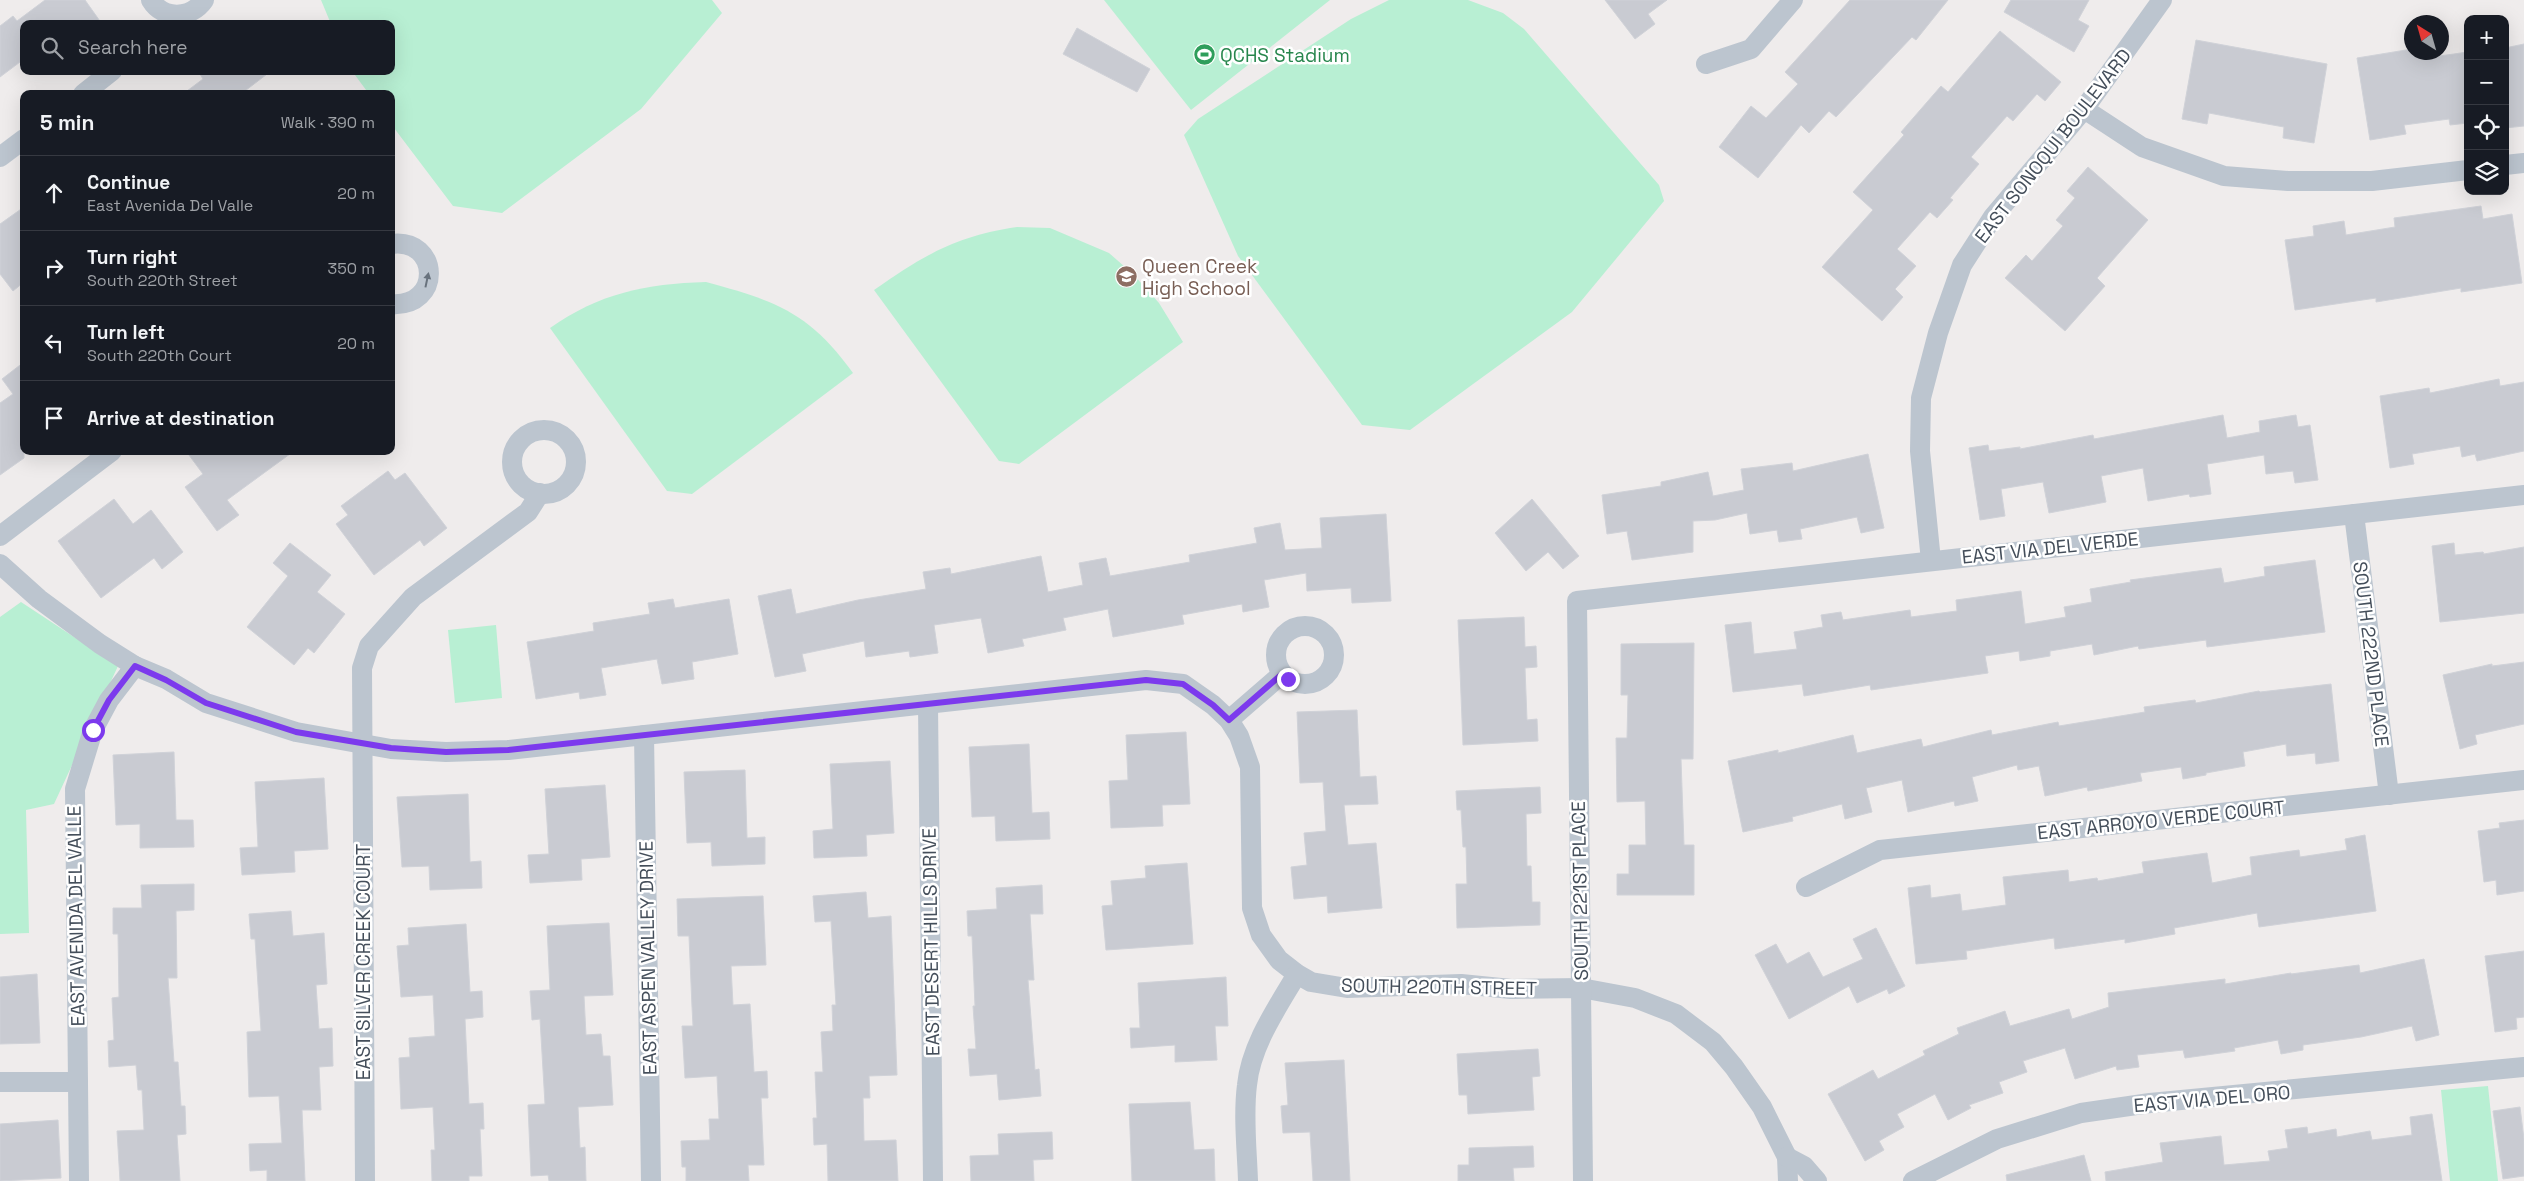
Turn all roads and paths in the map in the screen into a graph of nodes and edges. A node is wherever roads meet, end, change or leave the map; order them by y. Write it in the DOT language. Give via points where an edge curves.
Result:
graph roads {
  1 [pos="151,0"];
  2 [pos="204,0"];
  3 [pos="1792,0"];
  4 [pos="2162,0"];
  5 [pos="168,19"];
  6 [pos="1706,64"];
  7 [pos="107,75"];
  8 [pos="88,90"];
  9 [pos="2084,110"];
  10 [pos="20,142"];
  11 [pos="0,157"];
  12 [pos="2524,163"];
  13 [pos="2509,165"];
  14 [pos="2464,170"];
  15 [pos="395,244"];
  16 [pos="395,304"];
  17 [pos="107,455"];
  18 [pos="540,494"];
  19 [pos="2524,495"];
  20 [pos="2354,514"];
  21 [pos="0,536"];
  22 [pos="1931,561"];
  23 [pos="0,564"];
  24 [pos="1577,601"];
  25 [pos="135,666"];
  26 [pos="1282,674"];
  27 [pos="928,704"];
  28 [pos="1229,720"];
  29 [pos="644,735"];
  30 [pos="361,744"];
  31 [pos="2524,780"];
  32 [pos="2389,795"];
  33 [pos="1806,887"];
  34 [pos="1297,974"];
  35 [pos="1581,988"];
  36 [pos="2524,1067"];
  37 [pos="0,1082"];
  38 [pos="78,1082"];
  39 [pos="1787,1157"];
  40 [pos="80,1181"];
  41 [pos="365,1181"];
  42 [pos="651,1181"];
  43 [pos="933,1181"];
  44 [pos="1248,1181"];
  45 [pos="1583,1181"];
  46 [pos="1788,1181"];
  47 [pos="1817,1181"];
  48 [pos="1913,1181"];
  1 -- 5 [label="street"];
  2 -- 5 [label="street" via="188,14"];
  3 -- 6 [label="street" via="1751,49"];
  4 -- 9 [label="street, EAST SONOQUI BOULEVARD"];
  7 -- 8 [label="street"];
  9 -- 14 [label="street" via="2142,147 2224,176 2288,181 2372,181"];
  9 -- 22 [label="street, EAST SONOQUI BOULEVARD" via="1993,217 1962,265 1938,333 1921,398 1920,450"];
  10 -- 11 [label="street"];
  12 -- 13 [label="street"];
  16 -- 15 [label="street, one-way" via="410,302 419,296 429,279 426,260 420,251 409,244"];
  17 -- 21 [label="street"];
  18 -- 30 [label="street, EAST SILVER CREEK COURT" via="528,512 413,597 369,646 362,668"];
  19 -- 20 [label="street, EAST VIA DEL VERDE"];
  20 -- 22 [label="street, EAST VIA DEL VERDE"];
  20 -- 32 [label="street, SOUTH 222ND PLACE"];
  22 -- 24 [label="street, EAST VIA DEL VERDE"];
  23 -- 25 [label="street, SOUTH 220TH STREET" via="38,599"];
  24 -- 35 [label="street, SOUTH 221ST PLACE"];
  25 -- 30 [label="street, SOUTH 220TH STREET" via="206,703 296,732"];
  25 -- 38 [label="street, EAST AVENIDA DEL VALLE" via="109,700 93,730 75,789"];
  26 -- 28 [label="street"];
  27 -- 28 [label="street, SOUTH 220TH STREET" via="1146,680 1183,684"];
  27 -- 29 [label="street, SOUTH 220TH STREET"];
  27 -- 43 [label="street, EAST DESERT HILLS DRIVE"];
  28 -- 34 [label="street, SOUTH 220TH STREET" via="1239,736 1250,767 1252,908 1261,935 1279,960"];
  29 -- 30 [label="street, SOUTH 220TH STREET" via="508,750 446,752"];
  29 -- 42 [label="street, EAST ASPEN VALLEY DRIVE"];
  30 -- 41 [label="street, EAST SILVER CREEK COURT"];
  31 -- 32 [label="street, EAST ARROYO VERDE COURT"];
  32 -- 33 [label="street, EAST ARROYO VERDE COURT" via="1880,850"];
  34 -- 35 [label="street, SOUTH 220TH STREET" via="1312,982 1347,988 1461,984 1512,989"];
  34 -- 44 [label="street" via="1262,1038 1248,1078"];
  35 -- 39 [label="street, SOUTH 220TH STREET" via="1635,998 1676,1014 1713,1042 1762,1107"];
  35 -- 45 [label="street, SOUTH 221ST PLACE"];
  36 -- 48 [label="street, EAST VIA DEL ORO" via="2150,1103 2081,1113 1997,1139"];
  37 -- 38 [label="street"];
  38 -- 40 [label="street, EAST AVENIDA DEL VALLE"];
  39 -- 46 [label="street, SOUTH 220TH STREET"];
  39 -- 47 [label="street" via="1804,1166"];
}
